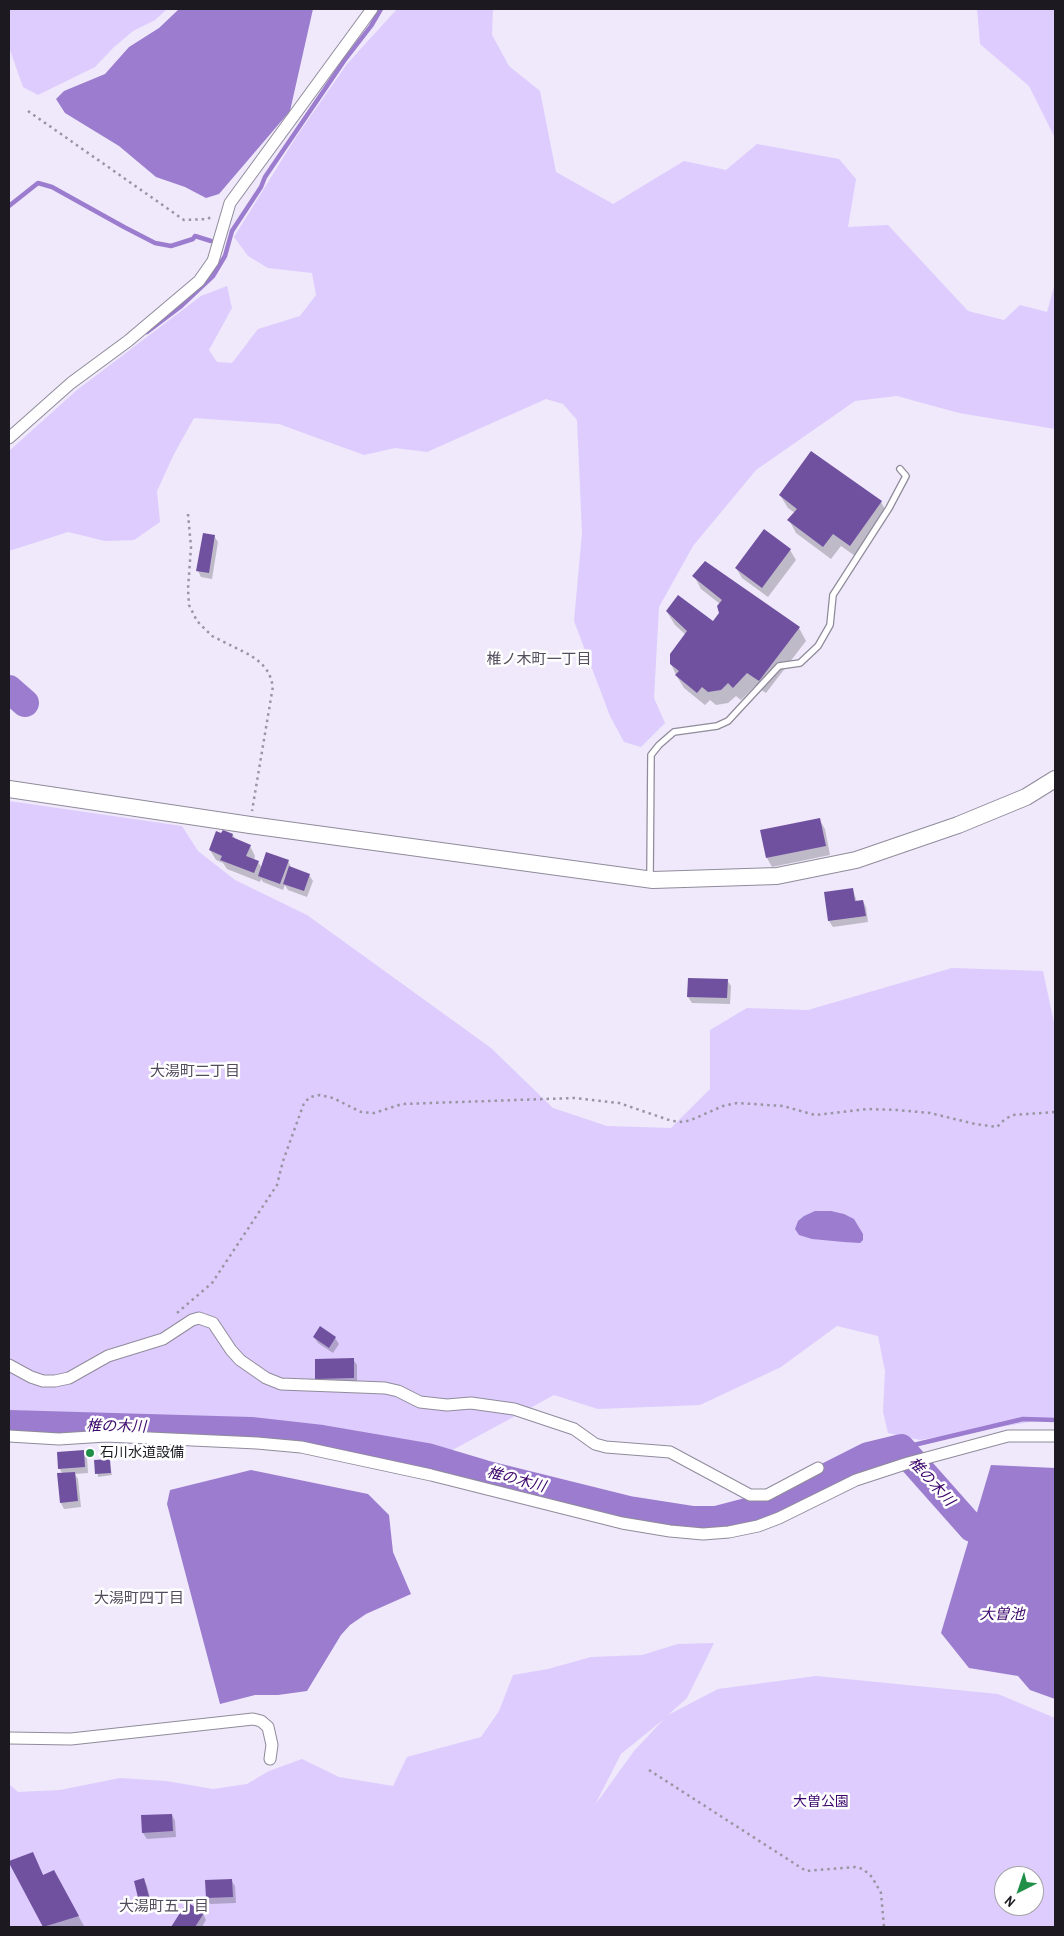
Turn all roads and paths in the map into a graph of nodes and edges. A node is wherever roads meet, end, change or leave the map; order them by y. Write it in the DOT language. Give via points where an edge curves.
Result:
graph roads {
  1 [pos="372,9"];
  2 [pos="28,111"];
  3 [pos="230,203"];
  4 [pos="9,438"];
  5 [pos="900,469"];
  6 [pos="188,514"];
  7 [pos="1055,779"];
  8 [pos="9,789"];
  9 [pos="250,825"];
  10 [pos="650,880"];
  11 [pos="1055,1112"];
  12 [pos="175,1332"];
  13 [pos="9,1364"];
  14 [pos="9,1436"];
  15 [pos="1055,1436"];
  16 [pos="818,1468"];
  17 [pos="9,1738"];
  18 [pos="270,1759"];
  19 [pos="649,1770"];
  20 [pos="884,1927"];
  1 -- 3 [label="street"];
  2 -- 3 [label="path" via="184,220 208,219"];
  3 -- 4 [label="street" via="213,261 199,281 128,341 71,382"];
  5 -- 10 [label="lane" via="906,476 890,508 833,595 830,625 818,646 800,663 779,666 728,721 718,726 674,732 651,755"];
  6 -- 9 [label="path" via="188,589 190,606 197,622 212,636 261,663 270,673 273,686"];
  7 -- 10 [label="street" via="1026,796 958,825 856,860 777,876"];
  8 -- 9 [label="street"];
  9 -- 10 [label="street"];
  11 -- 12 [label="path" via="1014,1115 997,1126 897,1110 815,1115 783,1106 737,1103 683,1122 619,1103 574,1098 402,1104 374,1113 361,1112 333,1098 310,1097 304,1102 277,1185 212,1283 175,1316"];
  12 -- 13 [label="street" via="163,1339 108,1356 70,1378 55,1382 31,1377"];
  12 -- 16 [label="street" via="192,1320 206,1319 219,1330 240,1360 281,1384 385,1388 420,1402 471,1403 514,1409 574,1429 595,1444 670,1452 750,1495 767,1495"];
  14 -- 15 [label="street" via="60,1439 106,1436 257,1442 301,1447 431,1475 622,1523 703,1534 758,1526 856,1480 908,1463 1008,1436"];
  17 -- 18 [label="street" via="71,1739 253,1719 268,1727 272,1745"];
  19 -- 20 [label="path" via="806,1871 863,1869 881,1892"];
}
